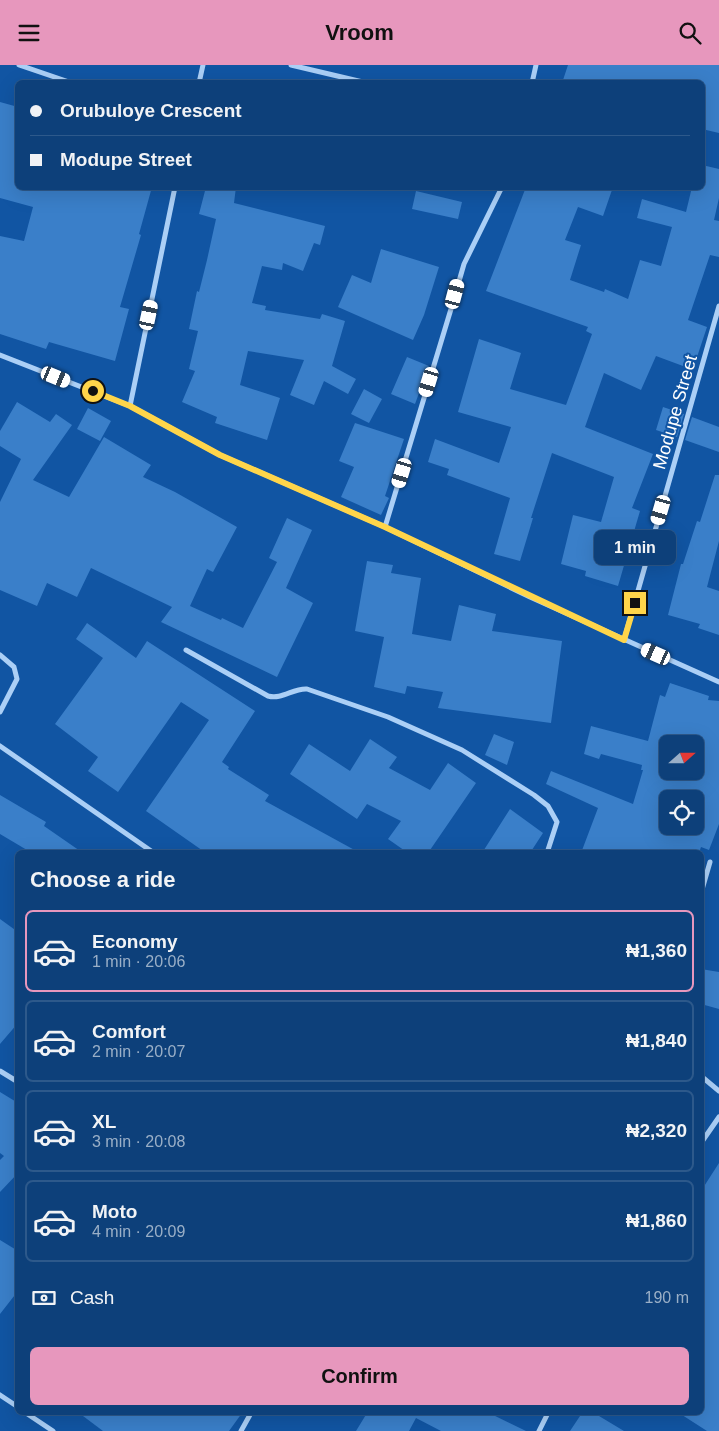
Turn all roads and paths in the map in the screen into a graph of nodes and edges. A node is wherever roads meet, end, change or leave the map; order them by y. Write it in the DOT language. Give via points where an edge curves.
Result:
graph roads {
  1 [pos="19,65"];
  2 [pos="203,65"];
  3 [pos="291,65"];
  4 [pos="536,65"];
  5 [pos="63,80"];
  6 [pos="200,80"];
  7 [pos="354,80"];
  8 [pos="533,80"];
  9 [pos="174,190"];
  10 [pos="501,190"];
  11 [pos="719,306"];
  12 [pos="0,355"];
  13 [pos="130,406"];
  14 [pos="385,527"];
  15 [pos="624,640"];
  16 [pos="186,650"];
  17 [pos="0,655"];
  18 [pos="719,681"];
  19 [pos="0,712"];
  20 [pos="0,746"];
  21 [pos="150,850"];
  22 [pos="548,850"];
  23 [pos="710,862"];
  24 [pos="704,883"];
  25 [pos="0,1071"];
  26 [pos="704,1078"];
  27 [pos="15,1080"];
  28 [pos="719,1091"];
  29 [pos="719,1117"];
  30 [pos="704,1139"];
  31 [pos="0,1395"];
  32 [pos="15,1405"];
  33 [pos="29,1415"];
  34 [pos="250,1415"];
  35 [pos="547,1415"];
  36 [pos="54,1431"];
  37 [pos="241,1431"];
  38 [pos="539,1431"];
  1 -- 5 [label="street"];
  2 -- 6 [label="street"];
  3 -- 7 [label="street"];
  4 -- 8 [label="street"];
  9 -- 13 [label="street"];
  10 -- 14 [label="street" via="464,264"];
  11 -- 15 [label="street, Modupe Street"];
  12 -- 13 [label="street"];
  13 -- 14 [label="street" via="220,455"];
  14 -- 15 [label="street"];
  15 -- 18 [label="street"];
  16 -- 22 [label="street" via="268,696 279,697 307,689 388,717 462,750 548,807 557,822"];
  17 -- 19 [label="street" via="14,667 17,679"];
  20 -- 21 [label="street"];
  23 -- 24 [label="street"];
  25 -- 27 [label="street"];
  26 -- 28 [label="street"];
  29 -- 30 [label="street"];
  31 -- 32 [label="street"];
  33 -- 36 [label="street"];
  34 -- 37 [label="street"];
  35 -- 38 [label="street"];
}
